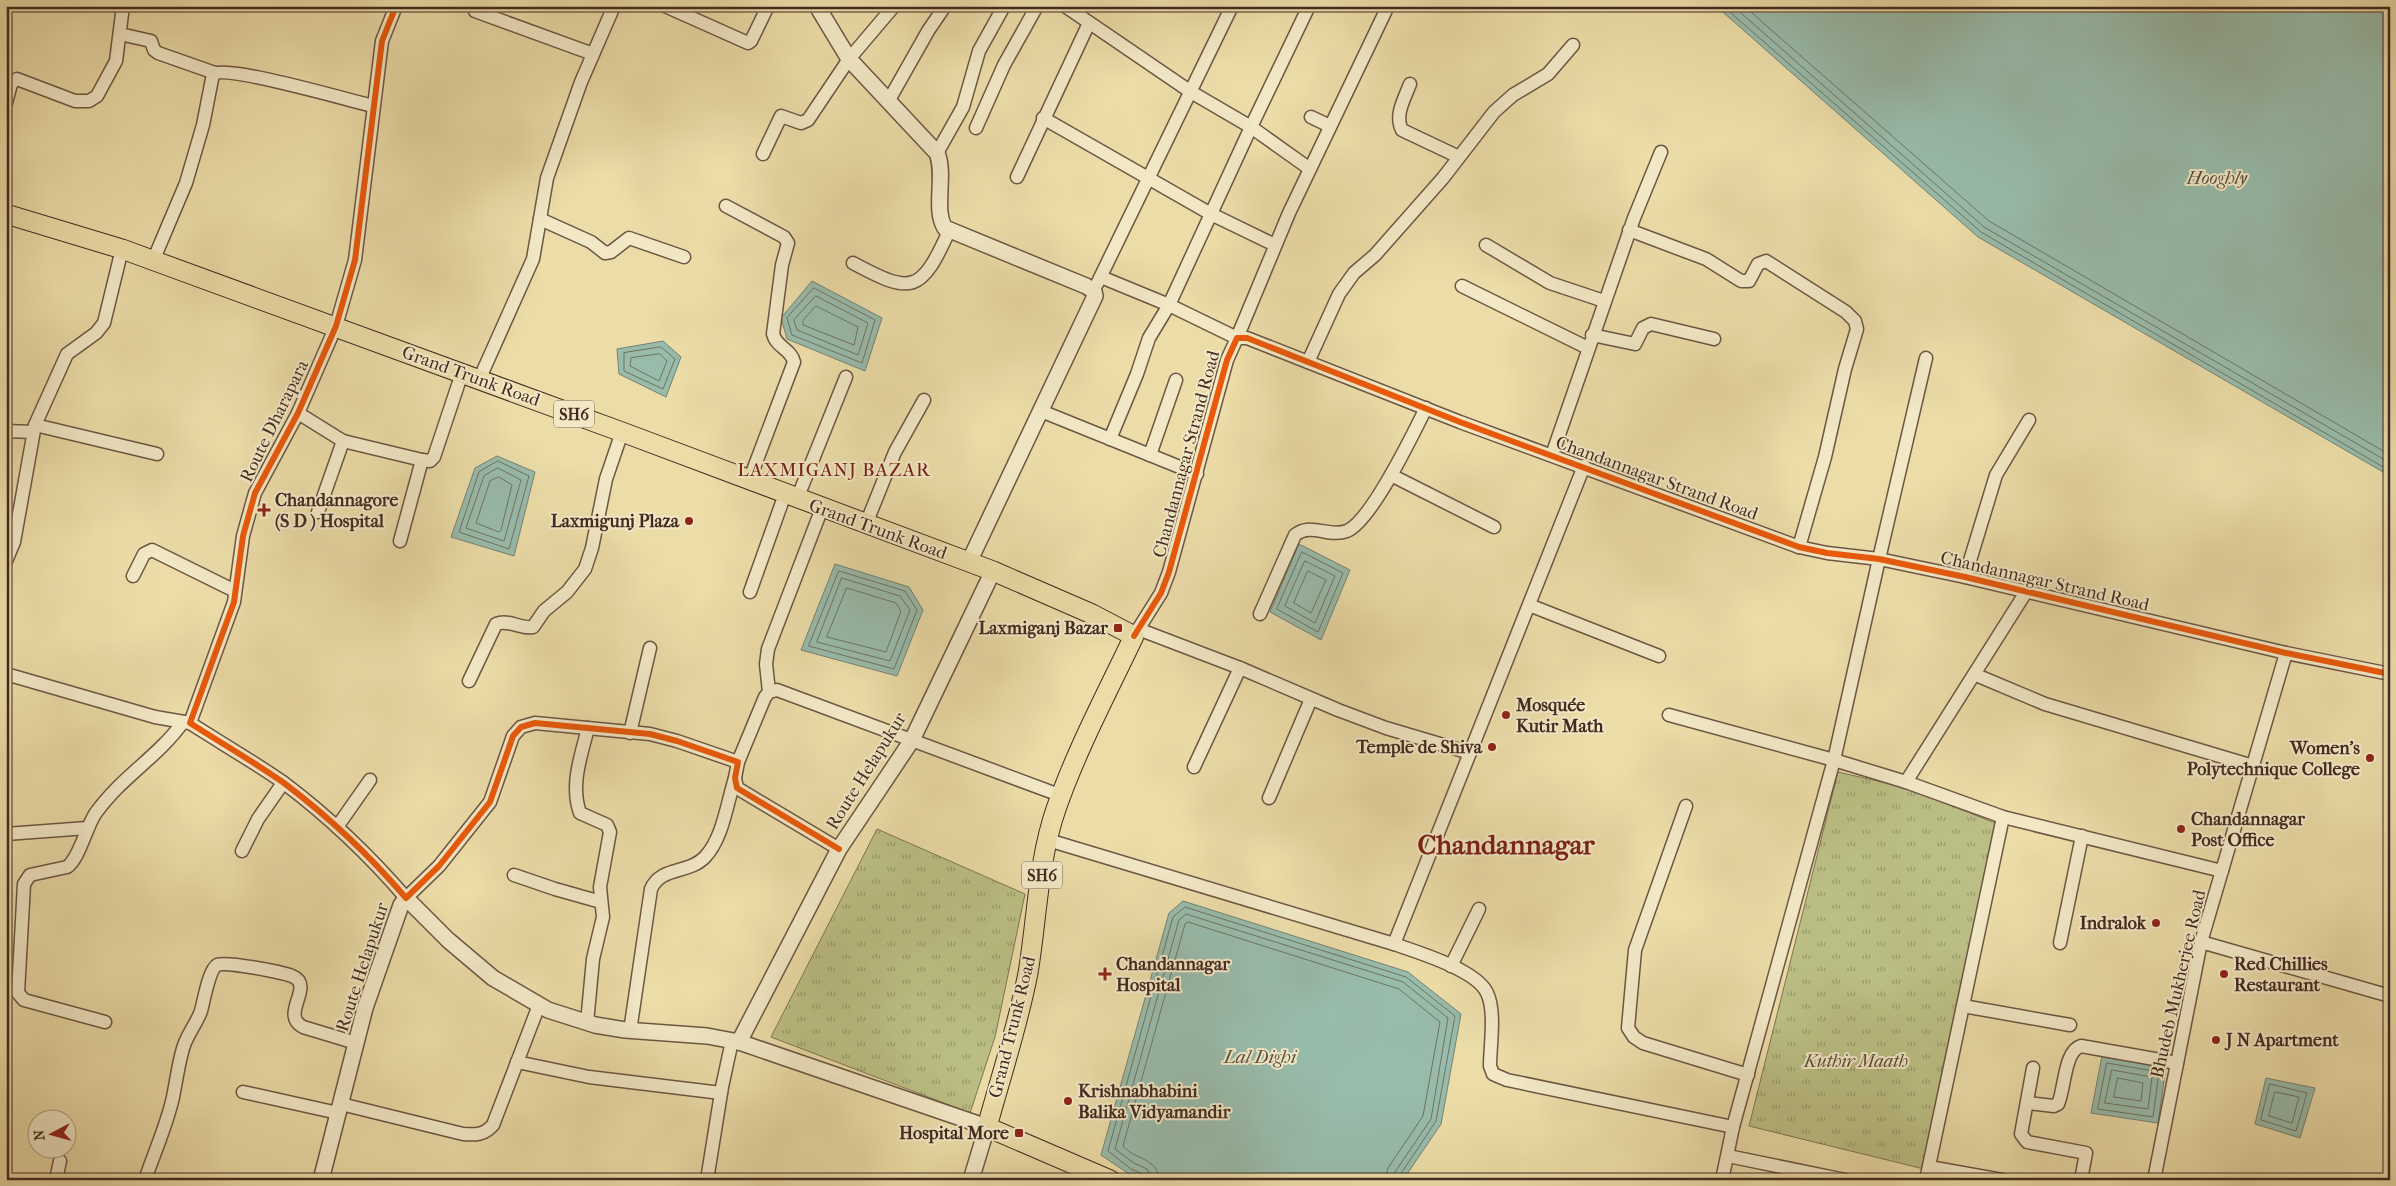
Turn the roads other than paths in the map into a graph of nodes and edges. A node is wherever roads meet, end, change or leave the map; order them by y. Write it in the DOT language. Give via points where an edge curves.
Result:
graph roads {
  1 [pos="123,6"];
  2 [pos="396,6"];
  3 [pos="614,6"];
  4 [pos="666,6"];
  5 [pos="768,6"];
  6 [pos="817,6"];
  7 [pos="894,6"];
  8 [pos="945,6"];
  9 [pos="1004,6"];
  10 [pos="1037,6"];
  11 [pos="1065,6"];
  12 [pos="1232,6"];
  13 [pos="1309,6"];
  14 [pos="1388,6"];
  15 [pos="475,11"];
  16 [pos="1089,23"];
  17 [pos="120,34"];
  18 [pos="1573,45"];
  19 [pos="593,54"];
  20 [pos="848,59"];
  21 [pos="215,73"];
  22 [pos="1410,84"];
  23 [pos="1191,92"];
  24 [pos="889,100"];
  25 [pos="6,103"];
  26 [pos="373,106"];
  27 [pos="1311,117"];
  28 [pos="1043,118"];
  29 [pos="1330,126"];
  30 [pos="1250,127"];
  31 [pos="976,128"];
  32 [pos="937,152"];
  33 [pos="1661,152"];
  34 [pos="763,154"];
  35 [pos="1459,157"];
  36 [pos="1310,169"];
  37 [pos="1016,177"];
  38 [pos="1149,178"];
  39 [pos="726,206"];
  40 [pos="6,214"];
  41 [pos="1211,214"];
  42 [pos="540,218"];
  43 [pos="1629,230"];
  44 [pos="949,231"];
  45 [pos="1275,245"];
  46 [pos="1486,245"];
  47 [pos="122,249"];
  48 [pos="684,257"];
  49 [pos="153,261"];
  50 [pos="853,263"];
  51 [pos="1101,277"];
  52 [pos="1462,286"];
  53 [pos="1094,291"];
  54 [pos="1604,300"];
  55 [pos="1169,305"];
  56 [pos="336,326"];
  57 [pos="1592,335"];
  58 [pos="1237,338"];
  59 [pos="1714,339"];
  60 [pos="1588,348"];
  61 [pos="1926,358"];
  62 [pos="1308,362"];
  63 [pos="470,377"];
  64 [pos="846,377"];
  65 [pos="1176,380"];
  66 [pos="924,400"];
  67 [pos="1426,408"];
  68 [pos="1041,411"];
  69 [pos="298,412"];
  70 [pos="2029,420"];
  71 [pos="34,428"];
  72 [pos="6,431"];
  73 [pos="622,432"];
  74 [pos="1110,439"];
  75 [pos="343,441"];
  76 [pos="157,454"];
  77 [pos="1552,454"];
  78 [pos="1150,455"];
  79 [pos="422,460"];
  80 [pos="1584,466"];
  81 [pos="1197,474"];
  82 [pos="1391,475"];
  83 [pos="749,481"];
  84 [pos="791,496"];
  85 [pos="822,508"];
  86 [pos="318,512"];
  87 [pos="866,524"];
  88 [pos="1494,527"];
  89 [pos="400,541"];
  90 [pos="1799,547"];
  91 [pos="1879,559"];
  92 [pos="6,561"];
  93 [pos="968,562"];
  94 [pos="992,571"];
  95 [pos="133,576"];
  96 [pos="1964,578"];
  97 [pos="235,591"];
  98 [pos="750,592"];
  99 [pos="2026,592"];
  100 [pos="1529,605"];
  101 [pos="1260,614"];
  102 [pos="1136,632"];
  103 [pos="650,648"];
  104 [pos="2286,653"];
  105 [pos="1659,656"];
  106 [pos="1240,668"];
  107 [pos="6,674"];
  108 [pos="2390,674"];
  109 [pos="1976,675"];
  110 [pos="469,682"];
  111 [pos="769,692"];
  112 [pos="1311,699"];
  113 [pos="1669,714"];
  114 [pos="187,723"];
  115 [pos="588,728"];
  116 [pos="630,733"];
  117 [pos="912,740"];
  118 [pos="1470,753"];
  119 [pos="1834,760"];
  120 [pos="738,762"];
  121 [pos="2253,766"];
  122 [pos="1194,767"];
  123 [pos="734,778"];
  124 [pos="370,780"];
  125 [pos="1906,782"];
  126 [pos="283,783"];
  127 [pos="1062,796"];
  128 [pos="1269,798"];
  129 [pos="1686,806"];
  130 [pos="2004,818"];
  131 [pos="338,827"];
  132 [pos="87,828"];
  133 [pos="6,834"];
  134 [pos="2082,836"];
  135 [pos="1048,840"];
  136 [pos="839,849"];
  137 [pos="242,852"];
  138 [pos="2222,870"];
  139 [pos="514,874"];
  140 [pos="406,898"];
  141 [pos="601,902"];
  142 [pos="1479,909"];
  143 [pos="2201,942"];
  144 [pos="2060,943"];
  145 [pos="1394,944"];
  146 [pos="1452,966"];
  147 [pos="2390,996"];
  148 [pos="539,1005"];
  149 [pos="1963,1006"];
  150 [pos="105,1022"];
  151 [pos="587,1023"];
  152 [pos="2070,1025"];
  153 [pos="630,1031"];
  154 [pos="736,1042"];
  155 [pos="356,1043"];
  156 [pos="517,1062"];
  157 [pos="2177,1063"];
  158 [pos="2033,1068"];
  159 [pos="1748,1075"];
  160 [pos="243,1092"];
  161 [pos="721,1093"];
  162 [pos="2027,1103"];
  163 [pos="339,1108"];
  164 [pos="987,1127"];
  165 [pos="1733,1127"];
  166 [pos="1728,1156"];
  167 [pos="60,1161"];
  168 [pos="1928,1173"];
  169 [pos="56,1180"];
  170 [pos="145,1180"];
  171 [pos="321,1180"];
  172 [pos="707,1180"];
  173 [pos="970,1180"];
  174 [pos="1110,1180"];
  175 [pos="1722,1180"];
  176 [pos="1845,1180"];
  177 [pos="2002,1180"];
  178 [pos="2081,1180"];
  179 [pos="2154,1180"];
  1 -- 17 [label="street"];
  2 -- 26 [label="street, Route Dharapara" via="382,41"];
  3 -- 19 [label="street"];
  4 -- 5 [label="street" via="748,43"];
  6 -- 20 [label="street"];
  7 -- 20 [label="street"];
  8 -- 24 [label="street"];
  9 -- 32 [label="street" via="979,51 963,107"];
  10 -- 31 [label="street" via="1004,65"];
  11 -- 16 [label="street"];
  12 -- 23 [label="street"];
  13 -- 30 [label="street"];
  14 -- 29 [label="street"];
  15 -- 19 [label="street"];
  16 -- 23 [label="street"];
  16 -- 28 [label="street"];
  17 -- 21 [label="street" via="151,41 158,53"];
  17 -- 25 [label="street" via="116,61 97,96 89,101 75,100 17,80 11,84"];
  18 -- 35 [label="street" via="1548,74 1513,95 1494,112"];
  19 -- 42 [label="street" via="548,178"];
  20 -- 24 [label="street"];
  20 -- 34 [label="street" via="808,120 801,123 781,116"];
  21 -- 26 [label="street" via="224,71 253,77"];
  21 -- 49 [label="street" via="211,78 203,125 186,183"];
  22 -- 35 [label="street" via="1399,113 1402,130"];
  23 -- 30 [label="street"];
  23 -- 38 [label="street"];
  24 -- 32 [label="street"];
  26 -- 56 [label="street, Route Dharapara" via="355,260"];
  27 -- 29 [label="street"];
  28 -- 37 [label="street"];
  28 -- 38 [label="street"];
  29 -- 36 [label="street"];
  30 -- 36 [label="street"];
  30 -- 41 [label="street"];
  32 -- 44 [label="street" via="941,166 941,219"];
  33 -- 43 [label="street"];
  35 -- 62 [label="street" via="1344,287"];
  36 -- 45 [label="street"];
  38 -- 41 [label="street"];
  38 -- 51 [label="street"];
  39 -- 83 [label="street" via="784,237 788,243 773,334 794,362"];
  40 -- 47 [label="main road, Grand Trunk Road / SH6"];
  41 -- 45 [label="street"];
  41 -- 55 [label="street"];
  42 -- 48 [label="street" via="591,242 605,253 630,238"];
  42 -- 63 [label="street" via="533,259"];
  43 -- 54 [label="street"];
  43 -- 90 [label="street" via="1706,259 1741,281 1749,281 1758,264 1766,261 1855,321 1854,342"];
  44 -- 50 [label="street" via="929,271 919,280 906,284 893,282"];
  44 -- 53 [label="street"];
  45 -- 58 [label="street"];
  46 -- 54 [label="street" via="1550,283"];
  47 -- 49 [label="main road, Grand Trunk Road / SH6"];
  47 -- 71 [label="street" via="104,323 96,333 67,354"];
  49 -- 56 [label="main road, Grand Trunk Road / SH6"];
  51 -- 53 [label="street"];
  51 -- 55 [label="street"];
  52 -- 60 [label="street"];
  53 -- 68 [label="street" via="1094,300"];
  54 -- 57 [label="street"];
  55 -- 58 [label="street"];
  55 -- 74 [label="street" via="1149,338 1138,374"];
  56 -- 63 [label="main road, Grand Trunk Road / SH6"];
  56 -- 69 [label="street, Route Dharapara"];
  57 -- 59 [label="street" via="1635,344 1643,328 1651,324"];
  57 -- 60 [label="street"];
  58 -- 62 [label="street, Chandannagar Strand Road" via="1247,338"];
  58 -- 81 [label="street, Chandannagar Strand Road" via="1227,360"];
  60 -- 77 [label="street"];
  61 -- 91 [label="street"];
  62 -- 67 [label="street, Chandannagar Strand Road"];
  63 -- 73 [label="main road, Grand Trunk Road / SH6"];
  63 -- 79 [label="street" via="434,457 430,461"];
  64 -- 84 [label="street"];
  65 -- 78 [label="street"];
  66 -- 87 [label="street" via="895,452"];
  67 -- 77 [label="street, Chandannagar Strand Road"];
  67 -- 82 [label="street"];
  68 -- 74 [label="street"];
  68 -- 93 [label="street"];
  69 -- 75 [label="street"];
  69 -- 97 [label="street, Route Dharapara" via="255,493 243,536"];
  70 -- 96 [label="street" via="1996,475"];
  71 -- 72 [label="street"];
  71 -- 76 [label="street"];
  71 -- 92 [label="street" via="14,542"];
  73 -- 83 [label="main road, Grand Trunk Road / SH6"];
  73 -- 110 [label="street" via="606,479 585,569 533,627 505,622 496,624"];
  74 -- 78 [label="street"];
  75 -- 79 [label="street"];
  75 -- 86 [label="street"];
  77 -- 80 [label="street, Chandannagar Strand Road"];
  78 -- 81 [label="street"];
  79 -- 89 [label="street"];
  80 -- 90 [label="street, Chandannagar Strand Road"];
  80 -- 100 [label="street"];
  81 -- 102 [label="street, Chandannagar Strand Road" via="1170,572 1161,593"];
  82 -- 88 [label="street"];
  82 -- 101 [label="street" via="1353,527 1345,532 1309,528 1294,535"];
  83 -- 84 [label="main road, Grand Trunk Road / SH6"];
  84 -- 85 [label="main road, Grand Trunk Road / SH6"];
  84 -- 98 [label="street"];
  85 -- 87 [label="main road, Grand Trunk Road / SH6"];
  85 -- 111 [label="street" via="768,649"];
  87 -- 93 [label="main road, Grand Trunk Road / SH6"];
  90 -- 91 [label="street, Chandannagar Strand Road"];
  91 -- 96 [label="street, Chandannagar Strand Road"];
  91 -- 119 [label="street"];
  93 -- 94 [label="main road, Grand Trunk Road / SH6"];
  94 -- 102 [label="main road, Grand Trunk Road / SH6"];
  94 -- 117 [label="street, Route Helapukur"];
  95 -- 97 [label="street" via="144,554 152,550"];
  96 -- 99 [label="street, Chandannagar Strand Road"];
  97 -- 114 [label="street, Route Dharapara" via="232,608"];
  99 -- 104 [label="street, Chandannagar Strand Road"];
  99 -- 109 [label="street"];
  100 -- 105 [label="street"];
  100 -- 118 [label="street"];
  102 -- 106 [label="street"];
  102 -- 127 [label="main road, Grand Trunk Road / SH6"];
  103 -- 116 [label="street"];
  104 -- 108 [label="street, Chandannagar Strand Road"];
  104 -- 121 [label="street, Bhudeb Mukherjee Road"];
  106 -- 112 [label="street"];
  106 -- 122 [label="street"];
  107 -- 114 [label="street" via="155,717"];
  109 -- 121 [label="street" via="2046,704"];
  109 -- 125 [label="street"];
  111 -- 117 [label="street" via="777,690"];
  111 -- 120 [label="street"];
  112 -- 118 [label="street" via="1386,728"];
  112 -- 128 [label="street"];
  113 -- 119 [label="street"];
  114 -- 126 [label="street"];
  114 -- 132 [label="street, Route Dharapara" via="116,789"];
  115 -- 116 [label="street"];
  115 -- 140 [label="street" via="535,723 521,727 513,736 490,802 439,866"];
  115 -- 141 [label="street" via="576,780 576,794 580,813 607,825 610,832 600,887"];
  116 -- 120 [label="street" via="678,741"];
  117 -- 127 [label="street"];
  117 -- 136 [label="street, Route Helapukur"];
  118 -- 145 [label="street"];
  119 -- 125 [label="street"];
  119 -- 159 [label="street"];
  120 -- 123 [label="street"];
  121 -- 138 [label="street, Bhudeb Mukherjee Road"];
  123 -- 136 [label="street" via="737,788 746,795"];
  123 -- 153 [label="street" via="719,831 705,857 693,866 663,874 655,881 649,901"];
  124 -- 131 [label="street"];
  125 -- 130 [label="street"];
  126 -- 131 [label="street"];
  126 -- 137 [label="street" via="258,819"];
  127 -- 135 [label="main road, Grand Trunk Road / SH6"];
  129 -- 159 [label="street" via="1635,950 1628,1028 1643,1043"];
  130 -- 134 [label="street"];
  130 -- 149 [label="street"];
  131 -- 140 [label="street" via="381,868"];
  132 -- 133 [label="street"];
  132 -- 150 [label="street, Route Dharapara" via="72,864 25,879 18,993 24,1000"];
  134 -- 138 [label="street"];
  134 -- 144 [label="street"];
  135 -- 145 [label="street"];
  135 -- 164 [label="main road, Grand Trunk Road / SH6" via="1028,974"];
  136 -- 154 [label="street, Route Helapukur"];
  138 -- 143 [label="street, Bhudeb Mukherjee Road"];
  139 -- 141 [label="street"];
  140 -- 148 [label="street, Route Helapukur" via="448,940 494,978"];
  140 -- 155 [label="street, Route Helapukur" via="383,954"];
  141 -- 151 [label="street" via="603,916 593,959"];
  142 -- 146 [label="street"];
  143 -- 147 [label="street"];
  143 -- 157 [label="street, Bhudeb Mukherjee Road"];
  145 -- 146 [label="street"];
  146 -- 165 [label="street" via="1477,981 1487,992 1491,1008 1490,1066 1493,1074 1507,1080"];
  148 -- 151 [label="street, Route Helapukur"];
  148 -- 156 [label="street"];
  149 -- 152 [label="street"];
  149 -- 168 [label="street"];
  151 -- 153 [label="street, Route Helapukur"];
  153 -- 154 [label="street, Route Helapukur" via="707,1036"];
  154 -- 161 [label="street"];
  154 -- 164 [label="street, Route Helapukur"];
  155 -- 163 [label="street, Route Helapukur"];
  155 -- 170 [label="street" via="296,1024 294,1013 301,986 292,976 253,967 216,966 210,974 198,1021 182,1051 173,1098"];
  156 -- 161 [label="street" via="589,1077"];
  156 -- 163 [label="street" via="493,1125 480,1135"];
  157 -- 162 [label="street" via="2080,1046 2070,1057 2058,1104"];
  157 -- 179 [label="street, Bhudeb Mukherjee Road"];
  158 -- 162 [label="street"];
  159 -- 165 [label="street"];
  160 -- 163 [label="street"];
  161 -- 172 [label="street"];
  162 -- 178 [label="street" via="2021,1134 2023,1139 2086,1153"];
  163 -- 171 [label="street, Route Helapukur"];
  164 -- 173 [label="street"];
  164 -- 174 [label="main road"];
  165 -- 166 [label="street"];
  166 -- 175 [label="street"];
  166 -- 176 [label="street"];
  167 -- 169 [label="street"];
  168 -- 177 [label="street"];
}
